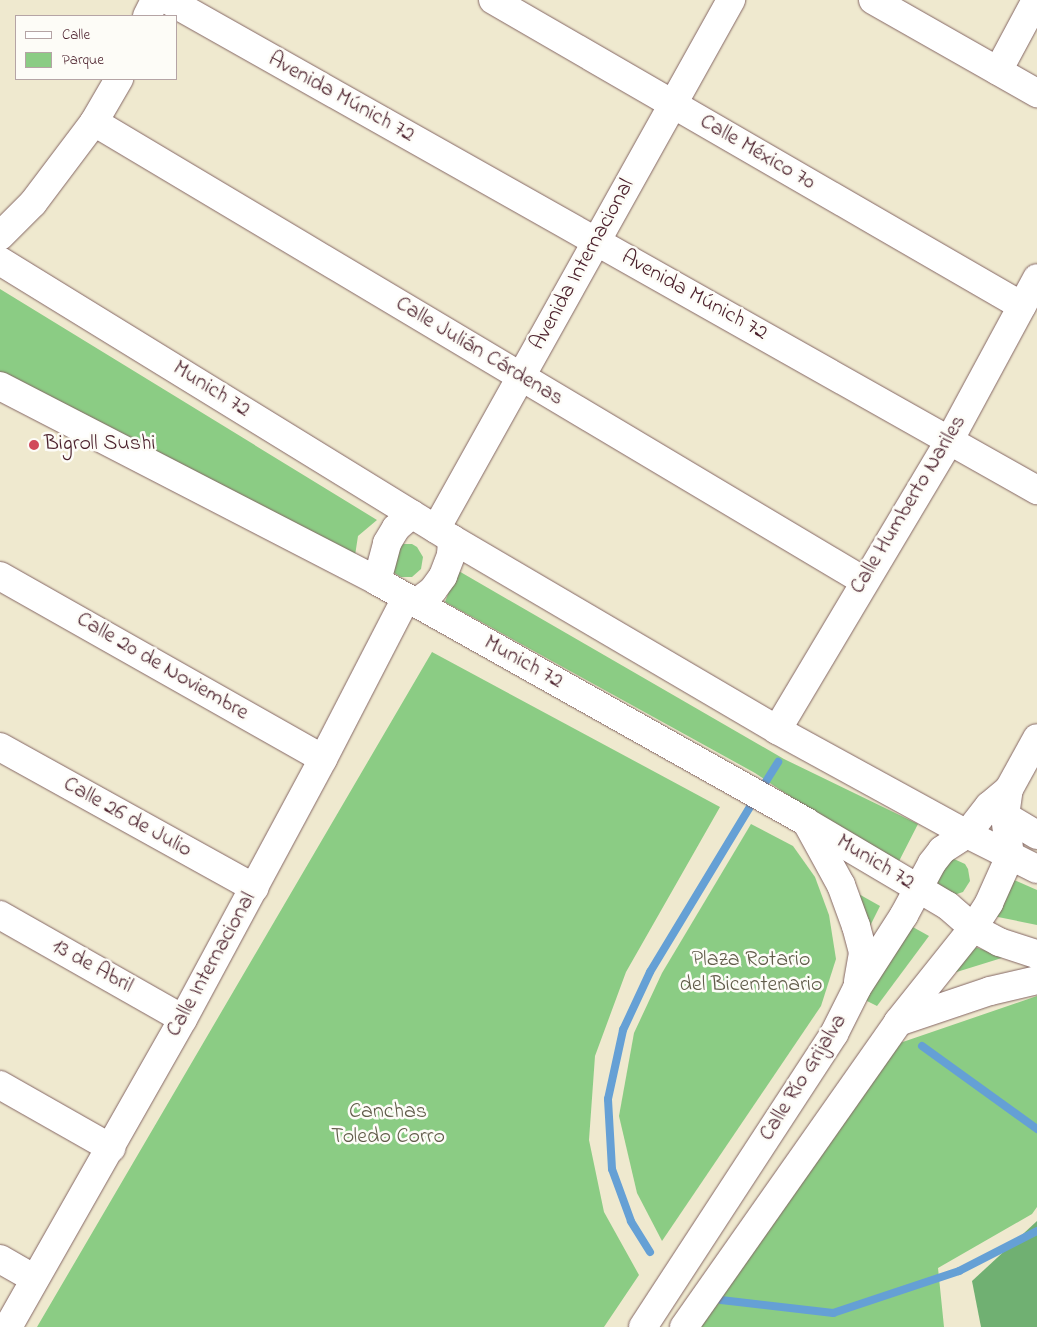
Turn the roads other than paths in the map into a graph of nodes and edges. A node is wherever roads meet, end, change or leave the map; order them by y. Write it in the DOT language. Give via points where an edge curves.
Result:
graph roads {
  1 [pos="155,0"];
  2 [pos="168,0"];
  3 [pos="493,0"];
  4 [pos="731,0"];
  5 [pos="1036,0"];
  6 [pos="881,2"];
  7 [pos="148,15"];
  8 [pos="998,71"];
  9 [pos="118,80"];
  10 [pos="1037,92"];
  11 [pos="673,104"];
  12 [pos="94,122"];
  13 [pos="0,236"];
  14 [pos="596,242"];
  15 [pos="0,261"];
  16 [pos="1037,278"];
  17 [pos="1022,306"];
  18 [pos="521,377"];
  19 [pos="0,386"];
  20 [pos="950,440"];
  21 [pos="1037,490"];
  22 [pos="412,514"];
  23 [pos="444,534"];
  24 [pos="0,576"];
  25 [pos="864,581"];
  26 [pos="377,582"];
  27 [pos="411,600"];
  28 [pos="777,730"];
  29 [pos="1037,738"];
  30 [pos="0,747"];
  31 [pos="323,759"];
  32 [pos="1001,804"];
  33 [pos="806,822"];
  34 [pos="967,834"];
  35 [pos="1037,835"];
  36 [pos="1010,856"];
  37 [pos="1037,869"];
  38 [pos="254,888"];
  39 [pos="917,888"];
  40 [pos="0,915"];
  41 [pos="974,928"];
  42 [pos="1037,954"];
  43 [pos="1037,980"];
  44 [pos="857,988"];
  45 [pos="183,1019"];
  46 [pos="898,1022"];
  47 [pos="0,1085"];
  48 [pos="111,1148"];
  49 [pos="0,1259"];
  50 [pos="35,1279"];
  51 [pos="8,1327"];
  52 [pos="643,1327"];
  53 [pos="684,1327"];
  1 -- 7 [label="street"];
  2 -- 14 [label="street, Avenida Múnich 72"];
  3 -- 11 [label="street, Calle México 70"];
  4 -- 11 [label="street, Avenida Internacional"];
  5 -- 8 [label="street"];
  6 -- 8 [label="street"];
  8 -- 10 [label="street"];
  9 -- 12 [label="street"];
  11 -- 14 [label="street, Avenida Internacional"];
  11 -- 17 [label="street, Calle México 70"];
  12 -- 13 [label="street" via="33,203"];
  12 -- 18 [label="street, Calle Julián Cárdenas"];
  14 -- 18 [label="street, Avenida Internacional"];
  14 -- 20 [label="street, Avenida Múnich 72"];
  15 -- 22 [label="street, Munich 72"];
  16 -- 17 [label="street, Calle Humberto Nariles"];
  17 -- 20 [label="street, Calle Humberto Nariles"];
  18 -- 23 [label="street, Avenida Internacional"];
  18 -- 25 [label="street, Calle Julián Cárdenas"];
  19 -- 26 [label="street, Munich 72"];
  20 -- 21 [label="street, Avenida Múnich 72"];
  20 -- 25 [label="street, Calle Humberto Nariles"];
  22 -- 23 [label="street, Munich 72"];
  22 -- 26 [label="street" via="396,528 387,543"];
  23 -- 27 [label="street" via="451,556 443,576 433,590"];
  23 -- 28 [label="street, Munich 72"];
  24 -- 31 [label="street, Calle 20 de Noviembre"];
  25 -- 28 [label="street, Calle Humberto Nariles"];
  26 -- 27 [label="street, Munich 72"];
  27 -- 31 [label="street, Calle Internacional"];
  27 -- 33 [label="street, Munich 72"];
  28 -- 34 [label="street, Munich 72"];
  29 -- 32 [label="street, Calle Río Grijalva"];
  30 -- 38 [label="street, Calle 26 de Julio"];
  31 -- 38 [label="street, Calle Internacional"];
  32 -- 34 [label="street, Calle Río Grijalva"];
  32 -- 35 [label="street"];
  32 -- 36 [label="street"];
  33 -- 39 [label="street, Munich 72"];
  33 -- 44 [label="street" via="842,885 856,926 863,953"];
  34 -- 36 [label="street, Munich 72"];
  34 -- 39 [label="street, Calle Río Grijalva" via="942,850"];
  36 -- 37 [label="street, Munich 72"];
  36 -- 41 [label="street, Calle Río Grijalva"];
  38 -- 45 [label="street, Calle Internacional"];
  39 -- 41 [label="street, Munich 72" via="948,906"];
  39 -- 44 [label="street, Calle Río Grijalva" via="904,915"];
  40 -- 45 [label="street, 13 de Abril"];
  41 -- 42 [label="street, Munich 72" via="999,942"];
  41 -- 46 [label="street, Calle Río Grijalva"];
  43 -- 46 [label="street" via="990,991"];
  44 -- 52 [label="street, Calle Río Grijalva" via="834,1034"];
  45 -- 48 [label="street, Calle Internacional"];
  46 -- 53 [label="street, Calle Río Grijalva"];
  47 -- 48 [label="street"];
  48 -- 50 [label="street, Calle Internacional"];
  49 -- 50 [label="street"];
  50 -- 51 [label="street, Calle Internacional"];
}
